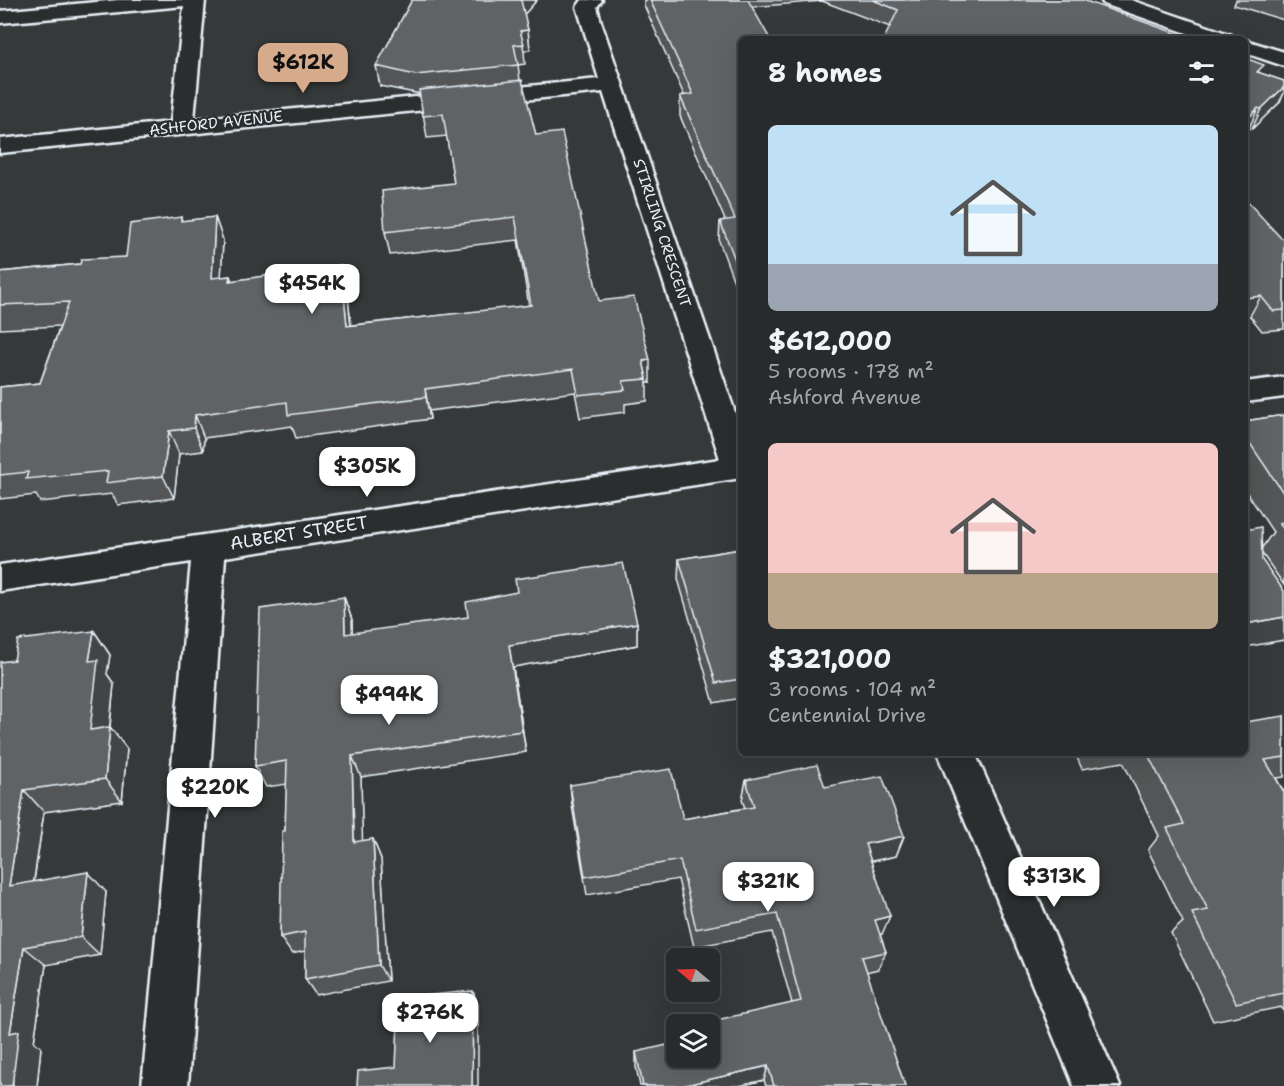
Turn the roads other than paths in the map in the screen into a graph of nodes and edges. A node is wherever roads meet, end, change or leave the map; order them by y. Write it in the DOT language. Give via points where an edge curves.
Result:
graph roads {
  1 [pos="184,0"];
  2 [pos="195,0"];
  3 [pos="592,0"];
  4 [pos="1111,0"];
  5 [pos="0,17"];
  6 [pos="1217,36"];
  7 [pos="1248,47"];
  8 [pos="1284,59"];
  9 [pos="612,84"];
  10 [pos="182,126"];
  11 [pos="0,146"];
  12 [pos="1284,387"];
  13 [pos="1248,392"];
  14 [pos="738,461"];
  15 [pos="738,467"];
  16 [pos="209,547"];
  17 [pos="0,578"];
  18 [pos="957,756"];
  19 [pos="165,1086"];
  20 [pos="1097,1086"];
  1 -- 5 [label="street"];
  2 -- 10 [label="street"];
  3 -- 9 [label="street, STIRLING CRESCENT" via="587,7"];
  4 -- 6 [label="street"];
  7 -- 8 [label="street"];
  9 -- 10 [label="street, ASHFORD AVENUE"];
  9 -- 14 [label="street, STIRLING CRESCENT"];
  10 -- 11 [label="street, ASHFORD AVENUE"];
  12 -- 13 [label="street"];
  15 -- 16 [label="street, ALBERT STREET"];
  16 -- 17 [label="street, ALBERT STREET"];
  16 -- 19 [label="street"];
  18 -- 20 [label="street"];
}
